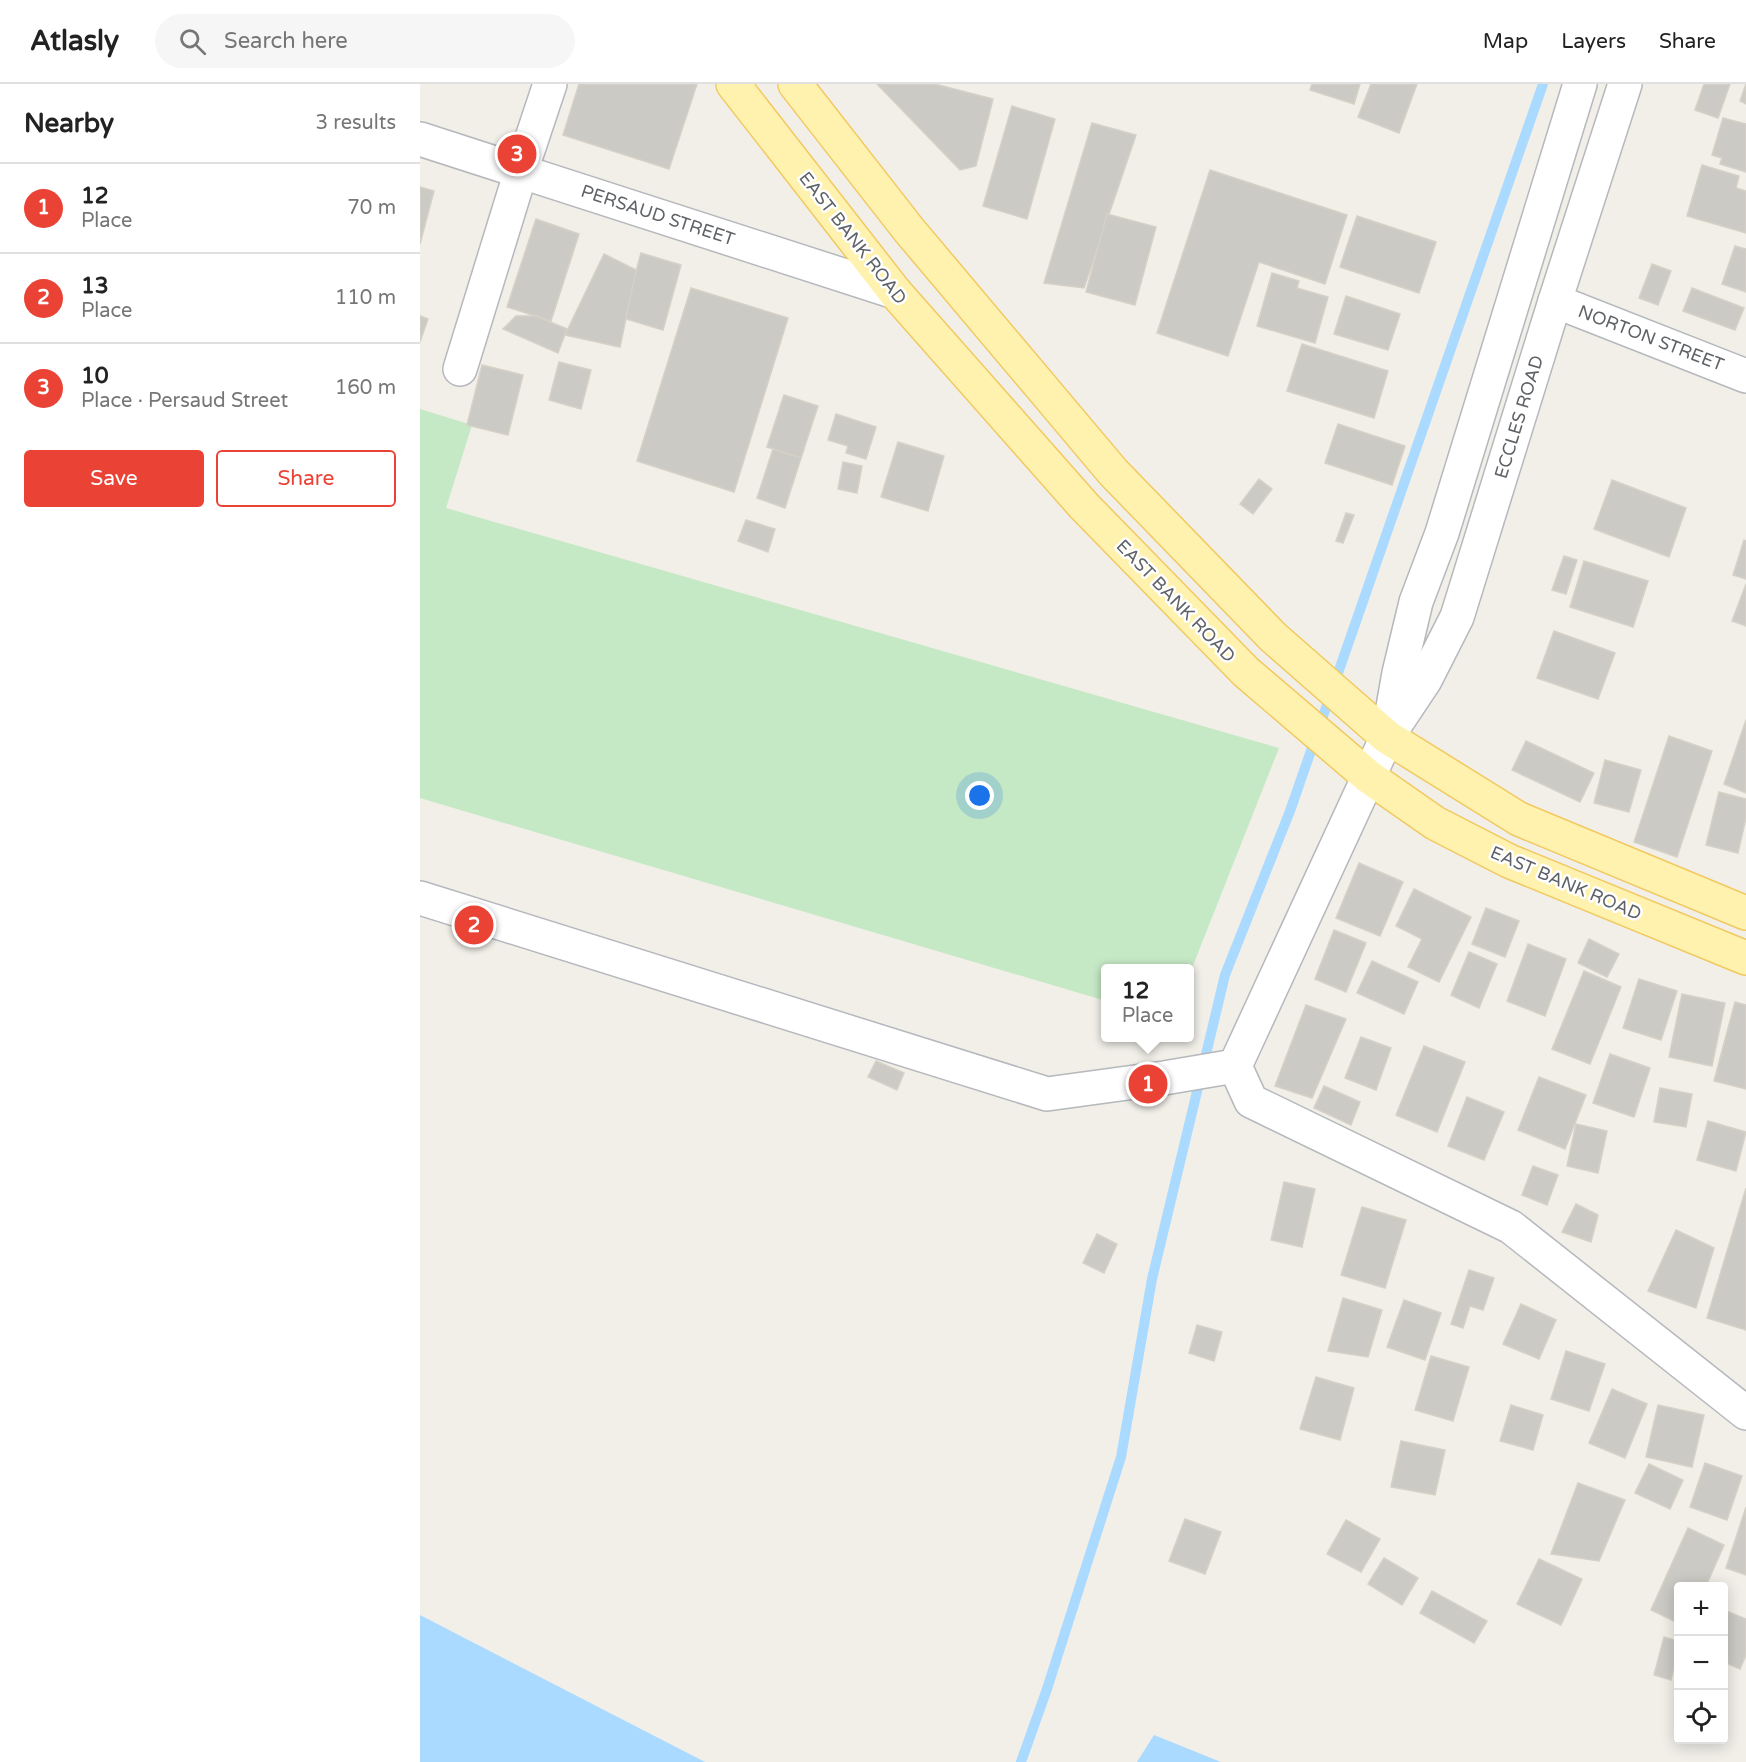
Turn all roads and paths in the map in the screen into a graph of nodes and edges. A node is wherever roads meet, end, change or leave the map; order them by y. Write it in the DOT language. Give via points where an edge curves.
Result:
graph roads {
  1 [pos="550,84"];
  2 [pos="734,84"];
  3 [pos="795,84"];
  4 [pos="1580,84"];
  5 [pos="1625,84"];
  6 [pos="420,139"];
  7 [pos="521,171"];
  8 [pos="895,292"];
  9 [pos="1555,301"];
  10 [pos="460,369"];
  11 [pos="1746,375"];
  12 [pos="1387,737"];
  13 [pos="1369,777"];
  14 [pos="420,898"];
  15 [pos="1746,913"];
  16 [pos="1746,958"];
  17 [pos="1235,1066"];
  18 [pos="1746,1413"];
  1 -- 7 [label="street"];
  2 -- 8 [label="main road, EAST BANK ROAD"];
  3 -- 12 [label="main road" via="909,230 1113,472 1274,638"];
  4 -- 12 [label="street, ECCLES ROAD" via="1442,533 1416,602"];
  5 -- 9 [label="street, ECCLES ROAD"];
  6 -- 7 [label="street, PERSAUD STREET"];
  7 -- 8 [label="street, PERSAUD STREET"];
  7 -- 10 [label="street"];
  8 -- 13 [label="main road, EAST BANK ROAD" via="1084,506 1246,672"];
  9 -- 11 [label="street, NORTON STREET"];
  9 -- 12 [label="street, ECCLES ROAD" via="1457,617 1425,680"];
  12 -- 13 [label="street, ECCLES ROAD"];
  12 -- 15 [label="main road" via="1519,819"];
  13 -- 16 [label="main road, EAST BANK ROAD" via="1435,823 1509,861"];
  13 -- 17 [label="street, ECCLES ROAD"];
  14 -- 17 [label="street" via="1047,1094"];
  17 -- 18 [label="street" via="1251,1101 1511,1227"];
}
